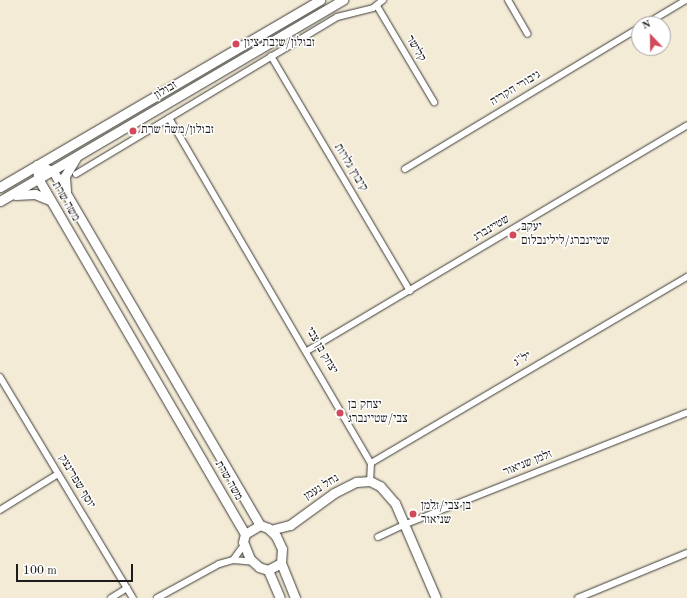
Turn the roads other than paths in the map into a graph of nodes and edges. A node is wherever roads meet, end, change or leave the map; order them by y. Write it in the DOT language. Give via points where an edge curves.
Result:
graph roads {
  1 [pos="320,0"];
  2 [pos="343,0"];
  3 [pos="383,0"];
  4 [pos="508,0"];
  5 [pos="686,0"];
  6 [pos="377,6"];
  7 [pos="659,16"];
  8 [pos="631,33"];
  9 [pos="528,34"];
  10 [pos="271,56"];
  11 [pos="434,102"];
  12 [pos="169,118"];
  13 [pos="687,125"];
  14 [pos="77,157"];
  15 [pos="37,165"];
  16 [pos="405,169"];
  17 [pos="53,171"];
  18 [pos="76,174"];
  19 [pos="38,179"];
  20 [pos="0,187"];
  21 [pos="67,196"];
  22 [pos="4,199"];
  23 [pos="50,200"];
  24 [pos="687,277"];
  25 [pos="410,291"];
  26 [pos="307,351"];
  27 [pos="0,377"];
  28 [pos="687,413"];
  29 [pos="371,463"];
  30 [pos="58,474"];
  31 [pos="370,481"];
  32 [pos="0,510"];
  33 [pos="406,524"];
  34 [pos="260,525"];
  35 [pos="290,525"];
  36 [pos="270,530"];
  37 [pos="245,534"];
  38 [pos="378,537"];
  39 [pos="244,545"];
  40 [pos="282,547"];
  41 [pos="687,553"];
  42 [pos="233,560"];
  43 [pos="254,562"];
  44 [pos="281,563"];
  45 [pos="268,570"];
  46 [pos="126,588"];
  47 [pos="111,598"];
  48 [pos="132,598"];
  49 [pos="156,598"];
  50 [pos="280,598"];
  51 [pos="295,598"];
  52 [pos="436,598"];
  53 [pos="578,598"];
  1 -- 15 [label="street, זבולון"];
  2 -- 14 [label="street, זבולון"];
  3 -- 6 [label="street, זבולון"];
  4 -- 9 [label="street"];
  5 -- 7 [label="street"];
  6 -- 10 [label="street, זבולון" via="337,17"];
  6 -- 11 [label="street, קלישר"];
  8 -- 16 [label="street, גיבורי הקריה"];
  10 -- 12 [label="street, זבולון"];
  10 -- 25 [label="street, קיבוץ גלויות"];
  12 -- 18 [label="street, זבולון"];
  12 -- 26 [label="street, יצחק בן צבי"];
  13 -- 25 [label="street, שטיינברג"];
  14 -- 17 [label="street, זבולון"];
  14 -- 21 [label="street" via="65,176"];
  15 -- 17 [label="street, משה שרת"];
  15 -- 19 [label="street, משה שרת"];
  15 -- 20 [label="street, זבולון"];
  17 -- 19 [label="street, זבולון"];
  17 -- 21 [label="street, משה שרת"];
  19 -- 22 [label="street, זבולון"];
  19 -- 23 [label="street, משה שרת"];
  21 -- 34 [label="street, משה שרת"];
  22 -- 23 [label="street" via="25,193"];
  23 -- 37 [label="street, משה שרת"];
  24 -- 29 [label="street, יל\"ג"];
  25 -- 26 [label="street, שטיינברג"];
  26 -- 29 [label="street, יצחק בן צבי"];
  27 -- 30 [label="street, יוסף שפרינצק"];
  28 -- 33 [label="street, זלמן שניאור"];
  29 -- 31 [label="street"];
  30 -- 32 [label="street"];
  30 -- 46 [label="street, יוסף שפרינצק"];
  31 -- 33 [label="street" via="390,495"];
  31 -- 35 [label="street, נחל נעמן" via="356,482 334,493"];
  33 -- 38 [label="street, זלמן שניאור"];
  33 -- 52 [label="street"];
  34 -- 36 [label="street"];
  34 -- 37 [label="street"];
  35 -- 36 [label="street, נחל נעמן"];
  35 -- 40 [label="street"];
  36 -- 40 [label="street"];
  37 -- 39 [label="street"];
  39 -- 42 [label="street"];
  39 -- 43 [label="street"];
  40 -- 44 [label="street"];
  41 -- 53 [label="street"];
  42 -- 43 [label="street"];
  42 -- 49 [label="street" via="195,576"];
  43 -- 45 [label="street"];
  44 -- 45 [label="street"];
  44 -- 51 [label="street"];
  45 -- 50 [label="street"];
  46 -- 47 [label="street"];
  46 -- 48 [label="street, יוסף שפרינצק"];
}
